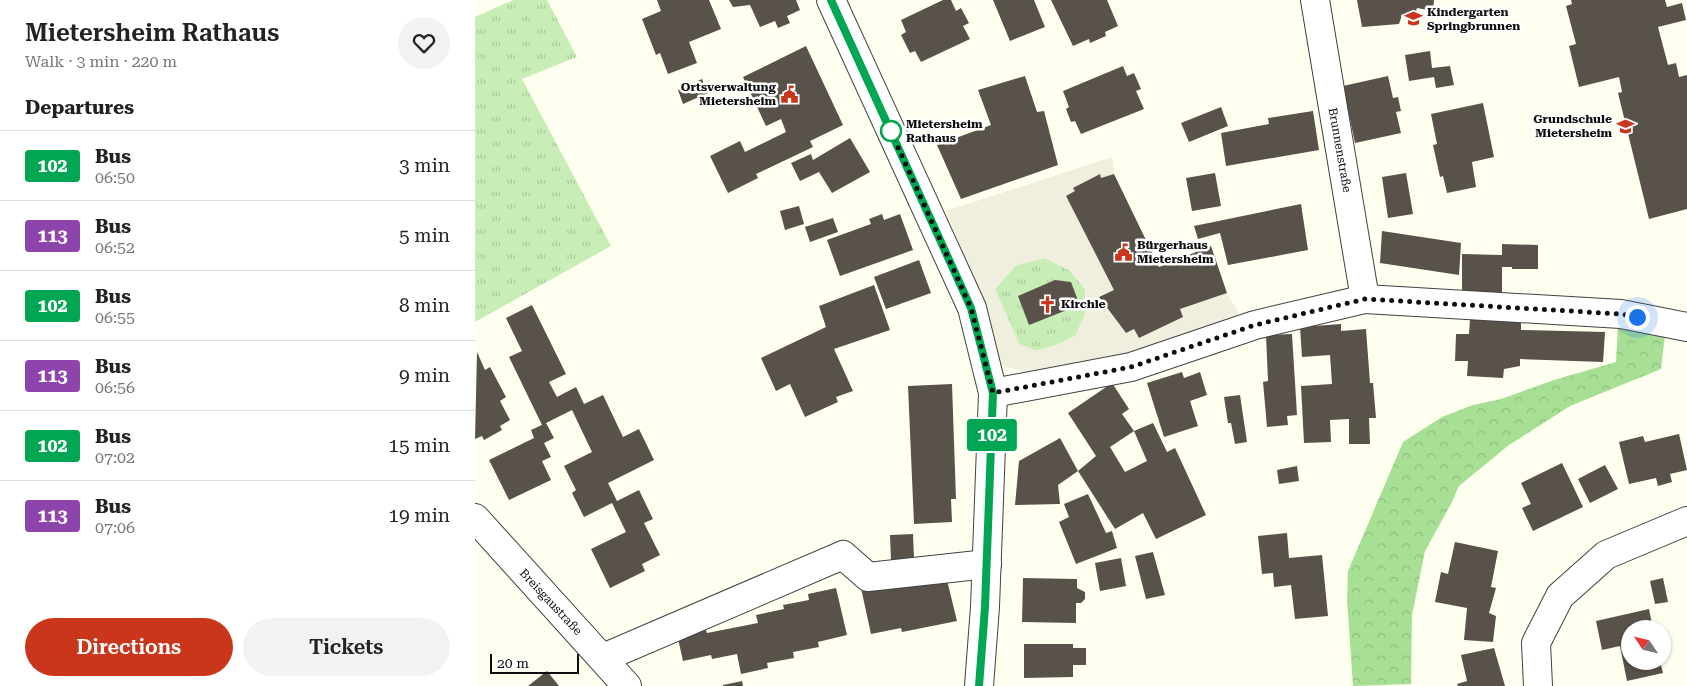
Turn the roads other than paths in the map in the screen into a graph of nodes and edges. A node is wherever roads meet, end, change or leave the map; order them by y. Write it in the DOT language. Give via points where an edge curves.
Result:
graph roads {
  1 [pos="831,0"];
  2 [pos="1315,0"];
  3 [pos="1365,299"];
  4 [pos="1687,327"];
  5 [pos="993,393"];
  6 [pos="475,518"];
  7 [pos="1687,521"];
  8 [pos="987,564"];
  9 [pos="603,658"];
  10 [pos="627,686"];
  11 [pos="979,686"];
  12 [pos="1538,686"];
  1 -- 5 [label="street" via="971,308"];
  2 -- 3 [label="street, Brunnenstraße"];
  3 -- 4 [label="street" via="1621,314"];
  3 -- 5 [label="street" via="1255,325 1131,367"];
  5 -- 8 [label="street"];
  6 -- 9 [label="street, Breisgaustraße"];
  7 -- 12 [label="street" via="1606,555 1560,596 1536,643"];
  8 -- 9 [label="street" via="869,577 843,556"];
  8 -- 11 [label="street"];
  9 -- 10 [label="street, Breisgaustraße"];
}
